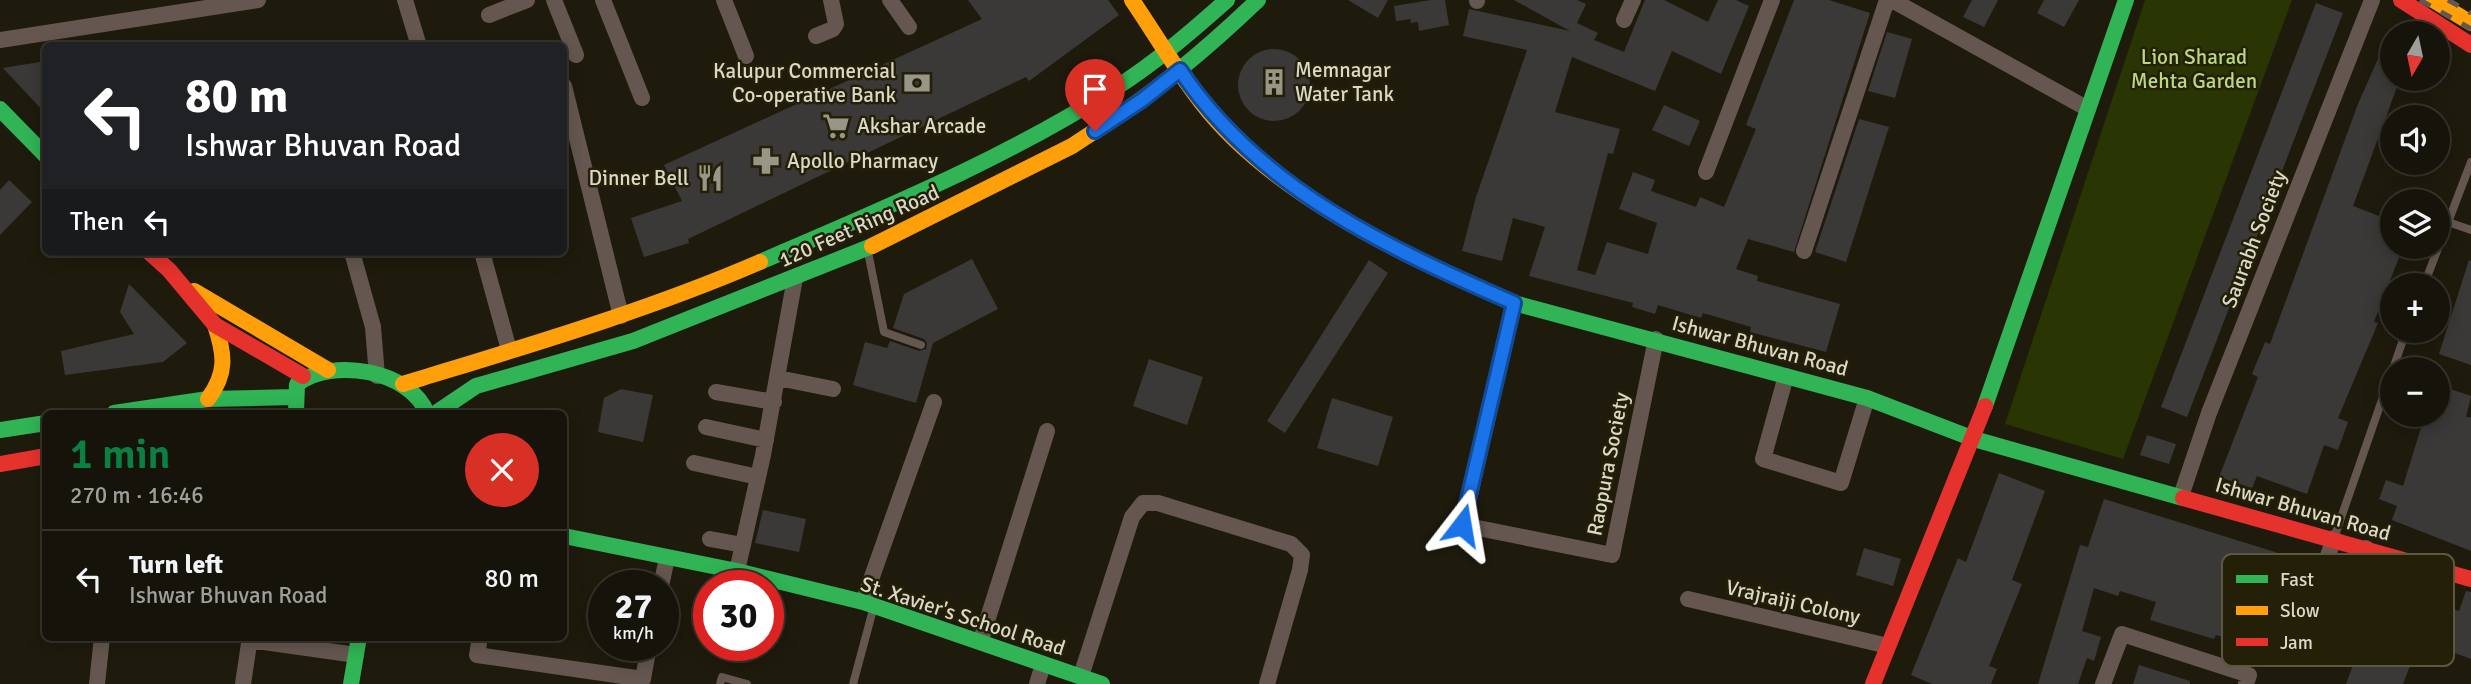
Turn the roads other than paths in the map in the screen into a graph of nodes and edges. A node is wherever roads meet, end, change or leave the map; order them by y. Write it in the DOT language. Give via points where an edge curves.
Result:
graph roads {
  1 [pos="258,0"];
  2 [pos="405,0"];
  3 [pos="527,0"];
  4 [pos="554,0"];
  5 [pos="603,0"];
  6 [pos="724,0"];
  7 [pos="831,0"];
  8 [pos="890,0"];
  9 [pos="1132,0"];
  10 [pos="1227,0"];
  11 [pos="1258,0"];
  12 [pos="1633,0"];
  13 [pos="1772,0"];
  14 [pos="1889,0"];
  15 [pos="2126,0"];
  16 [pos="2372,0"];
  17 [pos="2401,0"];
  18 [pos="2433,0"];
  19 [pos="489,15"];
  20 [pos="1624,20"];
  21 [pos="2471,23"];
  22 [pos="909,27"];
  23 [pos="816,36"];
  24 [pos="0,40"];
  25 [pos="418,42"];
  26 [pos="2471,45"];
  27 [pos="1167,52"];
  28 [pos="576,55"];
  29 [pos="746,55"];
  30 [pos="1180,70"];
  31 [pos="642,98"];
  32 [pos="0,109"];
  33 [pos="2088,110"];
  34 [pos="569,127"];
  35 [pos="42,152"];
  36 [pos="2471,162"];
  37 [pos="1706,172"];
  38 [pos="2450,217"];
  39 [pos="2450,223"];
  40 [pos="2471,230"];
  41 [pos="867,249"];
  42 [pos="1804,251"];
  43 [pos="153,256"];
  44 [pos="173,256"];
  45 [pos="353,256"];
  46 [pos="483,256"];
  47 [pos="175,276"];
  48 [pos="795,278"];
  49 [pos="1514,303"];
  50 [pos="621,316"];
  51 [pos="215,325"];
  52 [pos="1656,340"];
  53 [pos="922,345"];
  54 [pos="509,350"];
  55 [pos="328,370"];
  56 [pos="303,376"];
  57 [pos="377,376"];
  58 [pos="1786,376"];
  59 [pos="778,377"];
  60 [pos="403,384"];
  61 [pos="833,388"];
  62 [pos="716,392"];
  63 [pos="1867,398"];
  64 [pos="208,399"];
  65 [pos="774,402"];
  66 [pos="934,402"];
  67 [pos="295,405"];
  68 [pos="2380,407"];
  69 [pos="449,408"];
  70 [pos="134,410"];
  71 [pos="426,410"];
  72 [pos="42,424"];
  73 [pos="706,427"];
  74 [pos="0,430"];
  75 [pos="1047,431"];
  76 [pos="1974,439"];
  77 [pos="766,440"];
  78 [pos="42,457"];
  79 [pos="694,463"];
  80 [pos="0,464"];
  81 [pos="758,477"];
  82 [pos="2181,496"];
  83 [pos="567,537"];
  84 [pos="710,538"];
  85 [pos="2334,538"];
  86 [pos="743,545"];
  87 [pos="2367,548"];
  88 [pos="2329,554"];
  89 [pos="2365,554"];
  90 [pos="2387,554"];
  91 [pos="667,558"];
  92 [pos="664,570"];
  93 [pos="732,570"];
  94 [pos="737,570"];
  95 [pos="2454,574"];
  96 [pos="2471,579"];
  97 [pos="784,583"];
  98 [pos="1688,599"];
  99 [pos="868,604"];
  100 [pos="981,640"];
  101 [pos="102,641"];
  102 [pos="250,641"];
  103 [pos="269,641"];
  104 [pos="358,641"];
  105 [pos="479,641"];
  106 [pos="1888,646"];
  107 [pos="356,655"];
  108 [pos="646,661"];
  109 [pos="1043,666"];
  110 [pos="1081,676"];
  111 [pos="97,684"];
  112 [pos="243,684"];
  113 [pos="351,684"];
  114 [pos="720,684"];
  115 [pos="747,684"];
  116 [pos="853,684"];
  117 [pos="1037,684"];
  118 [pos="1102,684"];
  119 [pos="1267,684"];
  120 [pos="1873,684"];
  121 [pos="2103,684"];
  122 [pos="2246,684"];
  1 -- 24 [label="street"];
  2 -- 25 [label="street"];
  3 -- 19 [label="street"];
  4 -- 28 [label="street"];
  5 -- 31 [label="street"];
  6 -- 29 [label="street"];
  7 -- 23 [label="street" via="836,24"];
  8 -- 22 [label="street"];
  9 -- 27 [label="street, Ishwar Bhuvan Road"];
  10 -- 27 [label="street, 120 Feet Ring Road"];
  11 -- 30 [label="street, 120 Feet Ring Road"];
  12 -- 20 [label="street"];
  13 -- 37 [label="street"];
  14 -- 33 [label="street"];
  14 -- 42 [label="street"];
  15 -- 33 [label="street"];
  16 -- 82 [label="street, Saurabh Society" via="2223,376"];
  17 -- 26 [label="street"];
  18 -- 21 [label="street"];
  27 -- 30 [label="street, Ishwar Bhuvan Road"];
  27 -- 50 [label="street, 120 Feet Ring Road" via="1029,138 906,199 785,253"];
  30 -- 41 [label="street, 120 Feet Ring Road" via="1072,146"];
  30 -- 49 [label="street, Ishwar Bhuvan Road" via="1202,104 1253,155 1323,207 1399,253"];
  32 -- 35 [label="street"];
  33 -- 76 [label="street"];
  34 -- 50 [label="street"];
  36 -- 38 [label="lane"];
  39 -- 40 [label="lane"];
  41 -- 48 [label="street, 120 Feet Ring Road"];
  41 -- 53 [label="lane" via="884,332"];
  43 -- 47 [label="street"];
  44 -- 47 [label="street"];
  45 -- 57 [label="street" via="373,327"];
  46 -- 54 [label="street"];
  47 -- 51 [label="street"];
  47 -- 55 [label="street"];
  48 -- 59 [label="street"];
  48 -- 69 [label="street, 120 Feet Ring Road" via="633,341 476,386"];
  49 -- 52 [label="street, Ishwar Bhuvan Road"];
  49 -- 52 [label="street, Raopura Society" via="1462,525 1612,555"];
  50 -- 54 [label="street, 120 Feet Ring Road"];
  51 -- 56 [label="street"];
  51 -- 64 [label="street" via="226,369"];
  52 -- 58 [label="street, Ishwar Bhuvan Road"];
  54 -- 60 [label="street, 120 Feet Ring Road"];
  55 -- 56 [label="street"];
  55 -- 57 [label="street"];
  56 -- 67 [label="street" via="297,384"];
  57 -- 60 [label="street"];
  58 -- 63 [label="street, Ishwar Bhuvan Road"];
  58 -- 63 [label="street" via="1763,459 1841,483"];
  59 -- 61 [label="street"];
  59 -- 65 [label="street"];
  60 -- 71 [label="street"];
  62 -- 65 [label="street"];
  63 -- 76 [label="street, Ishwar Bhuvan Road"];
  64 -- 67 [label="street"];
  64 -- 70 [label="street"];
  65 -- 77 [label="street"];
  66 -- 99 [label="street"];
  68 -- 85 [label="lane"];
  72 -- 74 [label="street"];
  73 -- 77 [label="street"];
  75 -- 100 [label="street"];
  76 -- 82 [label="street, Ishwar Bhuvan Road"];
  76 -- 106 [label="street"];
  77 -- 81 [label="street"];
  78 -- 80 [label="street"];
  79 -- 81 [label="street"];
  81 -- 86 [label="street"];
  82 -- 85 [label="street, Ishwar Bhuvan Road"];
  83 -- 91 [label="street, St. Xavier's School Road"];
  84 -- 86 [label="street"];
  85 -- 87 [label="street, Ishwar Bhuvan Road"];
  85 -- 88 [label="street"];
  86 -- 94 [label="street"];
  87 -- 89 [label="street"];
  87 -- 90 [label="street, Ishwar Bhuvan Road"];
  91 -- 92 [label="street"];
  91 -- 93 [label="street, St. Xavier's School Road"];
  95 -- 96 [label="street, Ishwar Bhuvan Road"];
  97 -- 99 [label="street, St. Xavier's School Road"];
  98 -- 106 [label="street, Vrajraiji Colony"];
  99 -- 100 [label="street, St. Xavier's School Road"];
  99 -- 116 [label="lane"];
  100 -- 109 [label="street, St. Xavier's School Road"];
  101 -- 111 [label="street"];
  102 -- 112 [label="street"];
  103 -- 107 [label="street"];
  104 -- 107 [label="street"];
  105 -- 108 [label="street" via="477,655 643,679"];
  106 -- 120 [label="street"];
  107 -- 113 [label="street"];
  109 -- 110 [label="street, St. Xavier's School Road"];
  109 -- 117 [label="street"];
  110 -- 118 [label="street, St. Xavier's School Road"];
  110 -- 119 [label="street" via="1132,517 1143,503 1158,503 1291,544 1301,555"];
  114 -- 115 [label="lane" via="722,677"];
  121 -- 122 [label="street" via="2122,634 2249,675"];
}
